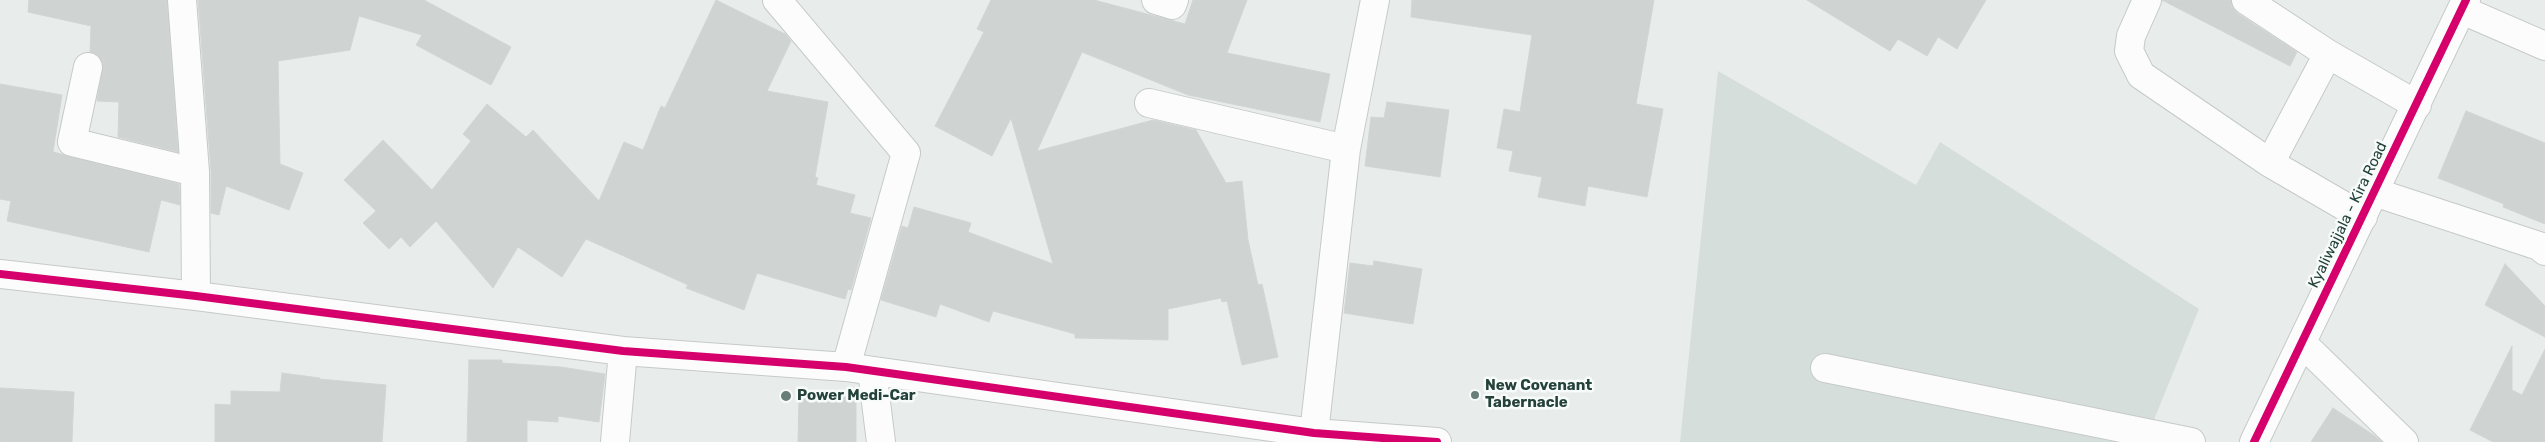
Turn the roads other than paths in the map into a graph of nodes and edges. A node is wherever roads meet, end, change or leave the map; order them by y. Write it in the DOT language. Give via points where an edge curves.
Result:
graph roads {
  1 [pos="182,0"];
  2 [pos="777,0"];
  3 [pos="1156,0"];
  4 [pos="1174,0"];
  5 [pos="1375,0"];
  6 [pos="2147,0"];
  7 [pos="2246,0"];
  8 [pos="2464,5"];
  9 [pos="2545,46"];
  10 [pos="2328,54"];
  11 [pos="88,67"];
  12 [pos="1150,103"];
  13 [pos="2417,105"];
  14 [pos="1346,149"];
  15 [pos="2270,163"];
  16 [pos="195,172"];
  17 [pos="2374,192"];
  18 [pos="2363,217"];
  19 [pos="2545,251"];
  20 [pos="0,274"];
  21 [pos="196,296"];
  22 [pos="2302,343"];
  23 [pos="622,351"];
  24 [pos="846,366"];
  25 [pos="1825,368"];
  26 [pos="872,371"];
  27 [pos="1314,433"];
  28 [pos="615,442"];
  29 [pos="881,442"];
  30 [pos="1437,442"];
  31 [pos="2191,442"];
  32 [pos="2254,442"];
  33 [pos="2404,442"];
  1 -- 16 [label="street"];
  2 -- 24 [label="street" via="906,153"];
  3 -- 4 [label="street" via="1172,5"];
  5 -- 14 [label="street"];
  6 -- 15 [label="street" via="2131,36 2129,51 2142,75"];
  7 -- 10 [label="street"];
  8 -- 9 [label="street"];
  8 -- 13 [label="street, Kyaliwajjala - Kira Road"];
  10 -- 13 [label="street"];
  10 -- 15 [label="street"];
  11 -- 16 [label="street" via="72,142"];
  12 -- 14 [label="street"];
  13 -- 17 [label="street, Kyaliwajjala - Kira Road"];
  14 -- 27 [label="street"];
  15 -- 18 [label="street"];
  16 -- 21 [label="street"];
  17 -- 18 [label="street, Kyaliwajjala - Kira Road"];
  17 -- 19 [label="street" via="2539,246"];
  18 -- 22 [label="street, Kyaliwajjala - Kira Road"];
  20 -- 21 [label="street"];
  21 -- 23 [label="street"];
  22 -- 32 [label="street, Kyaliwajjala - Kira Road"];
  22 -- 33 [label="street"];
  23 -- 24 [label="street"];
  23 -- 28 [label="street"];
  24 -- 26 [label="street"];
  25 -- 31 [label="street"];
  26 -- 27 [label="street"];
  26 -- 29 [label="street"];
  27 -- 30 [label="street"];
}
